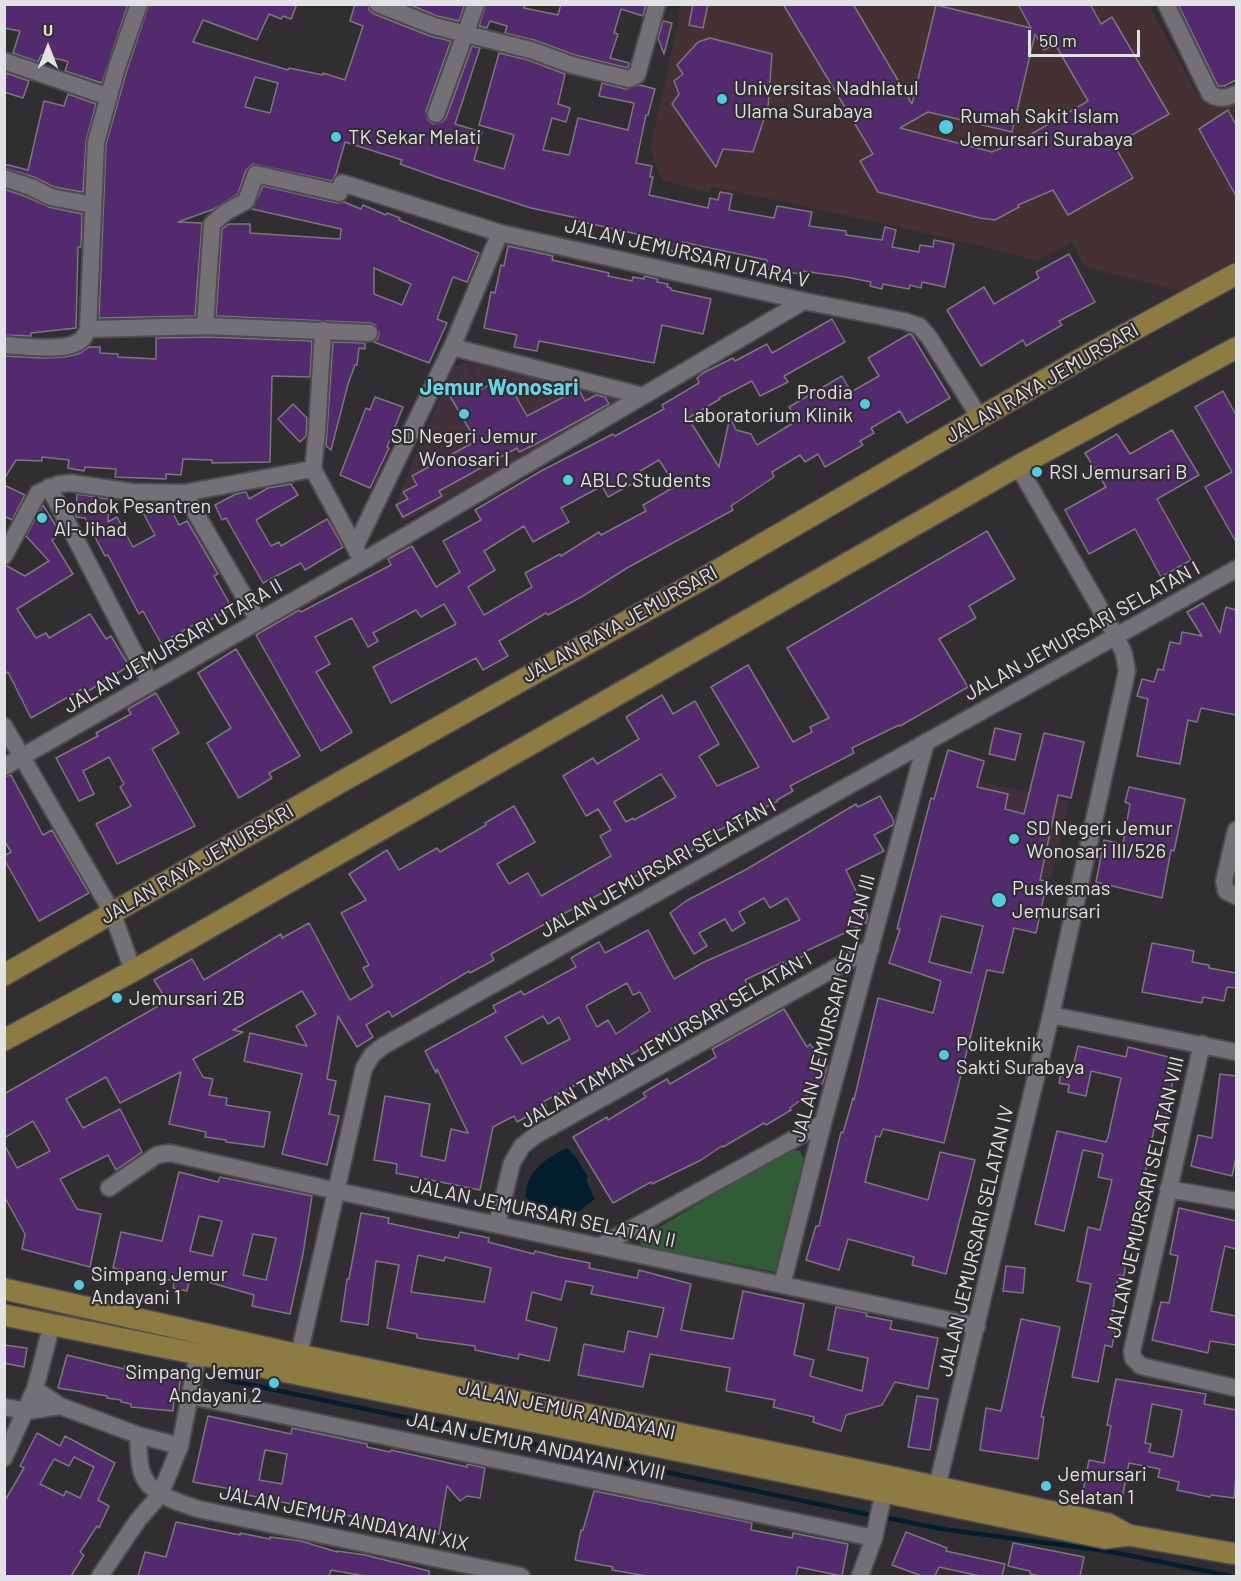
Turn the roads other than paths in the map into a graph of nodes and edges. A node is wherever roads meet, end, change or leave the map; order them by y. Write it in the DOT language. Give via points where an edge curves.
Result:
graph roads {
  1 [pos="139,4"];
  2 [pos="378,4"];
  3 [pos="476,4"];
  4 [pos="657,4"];
  5 [pos="1166,4"];
  6 [pos="466,34"];
  7 [pos="4,61"];
  8 [pos="1236,93"];
  9 [pos="109,97"];
  10 [pos="436,114"];
  11 [pos="4,178"];
  12 [pos="93,205"];
  13 [pos="500,233"];
  14 [pos="1236,274"];
  15 [pos="804,301"];
  16 [pos="206,326"];
  17 [pos="88,329"];
  18 [pos="323,330"];
  19 [pos="369,333"];
  20 [pos="4,345"];
  21 [pos="453,347"];
  22 [pos="1236,348"];
  23 [pos="643,396"];
  24 [pos="980,418"];
  25 [pos="1018,466"];
  26 [pos="313,469"];
  27 [pos="49,487"];
  28 [pos="184,493"];
  29 [pos="359,554"];
  30 [pos="4,555"];
  31 [pos="1236,568"];
  32 [pos="258,620"];
  33 [pos="1116,636"];
  34 [pos="150,683"];
  35 [pos="4,726"];
  36 [pos="926,742"];
  37 [pos="22,757"];
  38 [pos="4,767"];
  39 [pos="1236,830"];
  40 [pos="1236,896"];
  41 [pos="115,918"];
  42 [pos="870,948"];
  43 [pos="130,964"];
  44 [pos="4,975"];
  45 [pos="1051,1015"];
  46 [pos="4,1040"];
  47 [pos="1202,1044"];
  48 [pos="1236,1052"];
  49 [pos="823,1123"];
  50 [pos="109,1188"];
  51 [pos="1168,1189"];
  52 [pos="337,1191"];
  53 [pos="1236,1201"];
  54 [pos="497,1224"];
  55 [pos="600,1246"];
  56 [pos="782,1285"];
  57 [pos="4,1289"];
  58 [pos="4,1315"];
  59 [pos="52,1324"];
  60 [pos="977,1326"];
  61 [pos="198,1353"];
  62 [pos="299,1355"];
  63 [pos="1236,1388"];
  64 [pos="35,1389"];
  65 [pos="190,1396"];
  66 [pos="60,1406"];
  67 [pos="4,1407"];
  68 [pos="27,1411"];
  69 [pos="138,1435"];
  70 [pos="180,1446"];
  71 [pos="4,1458"];
  72 [pos="937,1487"];
  73 [pos="160,1495"];
  74 [pos="878,1508"];
  75 [pos="1128,1535"];
  76 [pos="1236,1554"];
  77 [pos="100,1576"];
  78 [pos="521,1576"];
  79 [pos="860,1576"];
  1 -- 9 [label="street"];
  2 -- 6 [label="street"];
  3 -- 6 [label="street"];
  4 -- 6 [label="street" via="637,75 629,79"];
  5 -- 8 [label="street" via="1210,94 1223,98"];
  6 -- 10 [label="street"];
  7 -- 9 [label="street"];
  9 -- 12 [label="street" via="96,142"];
  11 -- 12 [label="street" via="51,197"];
  12 -- 17 [label="street"];
  13 -- 15 [label="street, JALAN JEMURSARI UTARA V"];
  13 -- 16 [label="street, JALAN JEMURSARI UTARA V" via="342,183 339,193 256,174 246,201 212,224"];
  13 -- 21 [label="street"];
  14 -- 24 [label="main road, JALAN RAYA JEMURSARI"];
  15 -- 23 [label="street, JALAN JEMURSARI UTARA II"];
  15 -- 24 [label="street, JALAN JEMURSARI UTARA V" via="919,326"];
  16 -- 17 [label="street"];
  16 -- 18 [label="street"];
  17 -- 20 [label="street" via="83,339 61,347"];
  18 -- 19 [label="street"];
  18 -- 26 [label="street"];
  21 -- 23 [label="street"];
  21 -- 29 [label="street"];
  22 -- 25 [label="main road"];
  23 -- 29 [label="street, JALAN JEMURSARI UTARA II"];
  24 -- 41 [label="main road, JALAN RAYA JEMURSARI"];
  25 -- 33 [label="street, JALAN JEMURSARI SELATAN IV"];
  25 -- 43 [label="main road"];
  26 -- 28 [label="street"];
  26 -- 29 [label="street"];
  27 -- 28 [label="street" via="71,483 132,492"];
  27 -- 30 [label="street" via="38,494"];
  27 -- 34 [label="street"];
  28 -- 32 [label="street"];
  29 -- 32 [label="street, JALAN JEMURSARI UTARA II"];
  31 -- 33 [label="street, JALAN JEMURSARI SELATAN I"];
  32 -- 34 [label="street, JALAN JEMURSARI UTARA II"];
  33 -- 36 [label="street, JALAN JEMURSARI SELATAN I"];
  33 -- 45 [label="street, JALAN JEMURSARI SELATAN IV" via="1125,654 1125,686"];
  34 -- 37 [label="street, JALAN JEMURSARI UTARA II"];
  35 -- 37 [label="street"];
  36 -- 42 [label="street, JALAN JEMURSARI SELATAN III"];
  36 -- 52 [label="street, JALAN JEMURSARI SELATAN I" via="383,1046 364,1068"];
  37 -- 38 [label="street, JALAN JEMURSARI UTARA II"];
  37 -- 41 [label="street"];
  39 -- 40 [label="street" via="1224,881 1226,891"];
  41 -- 43 [label="street"];
  41 -- 44 [label="main road, JALAN RAYA JEMURSARI"];
  42 -- 49 [label="street, JALAN JEMURSARI SELATAN III"];
  42 -- 54 [label="street, JALAN TAMAN JEMURSARI SELATAN I" via="536,1135 522,1146 512,1163"];
  43 -- 46 [label="main road"];
  45 -- 47 [label="street"];
  45 -- 60 [label="street, JALAN JEMURSARI SELATAN IV"];
  47 -- 48 [label="street"];
  47 -- 51 [label="street, JALAN JEMURSARI SELATAN VIII"];
  49 -- 55 [label="street"];
  49 -- 56 [label="street, JALAN JEMURSARI SELATAN III"];
  50 -- 52 [label="street, JALAN JEMURSARI SELATAN II" via="157,1155 170,1153"];
  51 -- 53 [label="street"];
  51 -- 63 [label="street, JALAN JEMURSARI SELATAN VIII" via="1132,1345 1133,1358 1141,1366"];
  52 -- 54 [label="street, JALAN JEMURSARI SELATAN II"];
  52 -- 62 [label="street, JALAN JEMURSARI SELATAN I"];
  54 -- 55 [label="street, JALAN JEMURSARI SELATAN II"];
  55 -- 56 [label="street, JALAN JEMURSARI SELATAN II"];
  56 -- 60 [label="street, JALAN JEMURSARI SELATAN II"];
  57 -- 62 [label="main road, JALAN JEMUR ANDAYANI"];
  58 -- 59 [label="main road, JALAN JEMUR ANDAYANI"];
  59 -- 61 [label="main road, JALAN JEMUR ANDAYANI"];
  59 -- 64 [label="street"];
  60 -- 72 [label="street, JALAN JEMURSARI SELATAN IV"];
  61 -- 65 [label="street"];
  61 -- 74 [label="main road, JALAN JEMUR ANDAYANI"];
  62 -- 74 [label="main road, JALAN JEMUR ANDAYANI"];
  64 -- 66 [label="street"];
  64 -- 68 [label="street"];
  65 -- 70 [label="street"];
  65 -- 74 [label="street, JALAN JEMUR ANDAYANI XVIII"];
  66 -- 68 [label="street"];
  66 -- 69 [label="street"];
  67 -- 68 [label="street"];
  68 -- 71 [label="street"];
  69 -- 70 [label="street"];
  69 -- 73 [label="street" via="141,1471"];
  70 -- 73 [label="street"];
  72 -- 74 [label="main road, JALAN JEMUR ANDAYANI"];
  72 -- 75 [label="main road, JALAN JEMUR ANDAYANI" via="1108,1524"];
  73 -- 77 [label="street"];
  73 -- 78 [label="street, JALAN JEMUR ANDAYANI XIX" via="198,1509"];
  74 -- 75 [label="main road, JALAN JEMUR ANDAYANI" via="1105,1538"];
  74 -- 79 [label="street"];
  75 -- 76 [label="main road, JALAN JEMUR ANDAYANI"];
}
